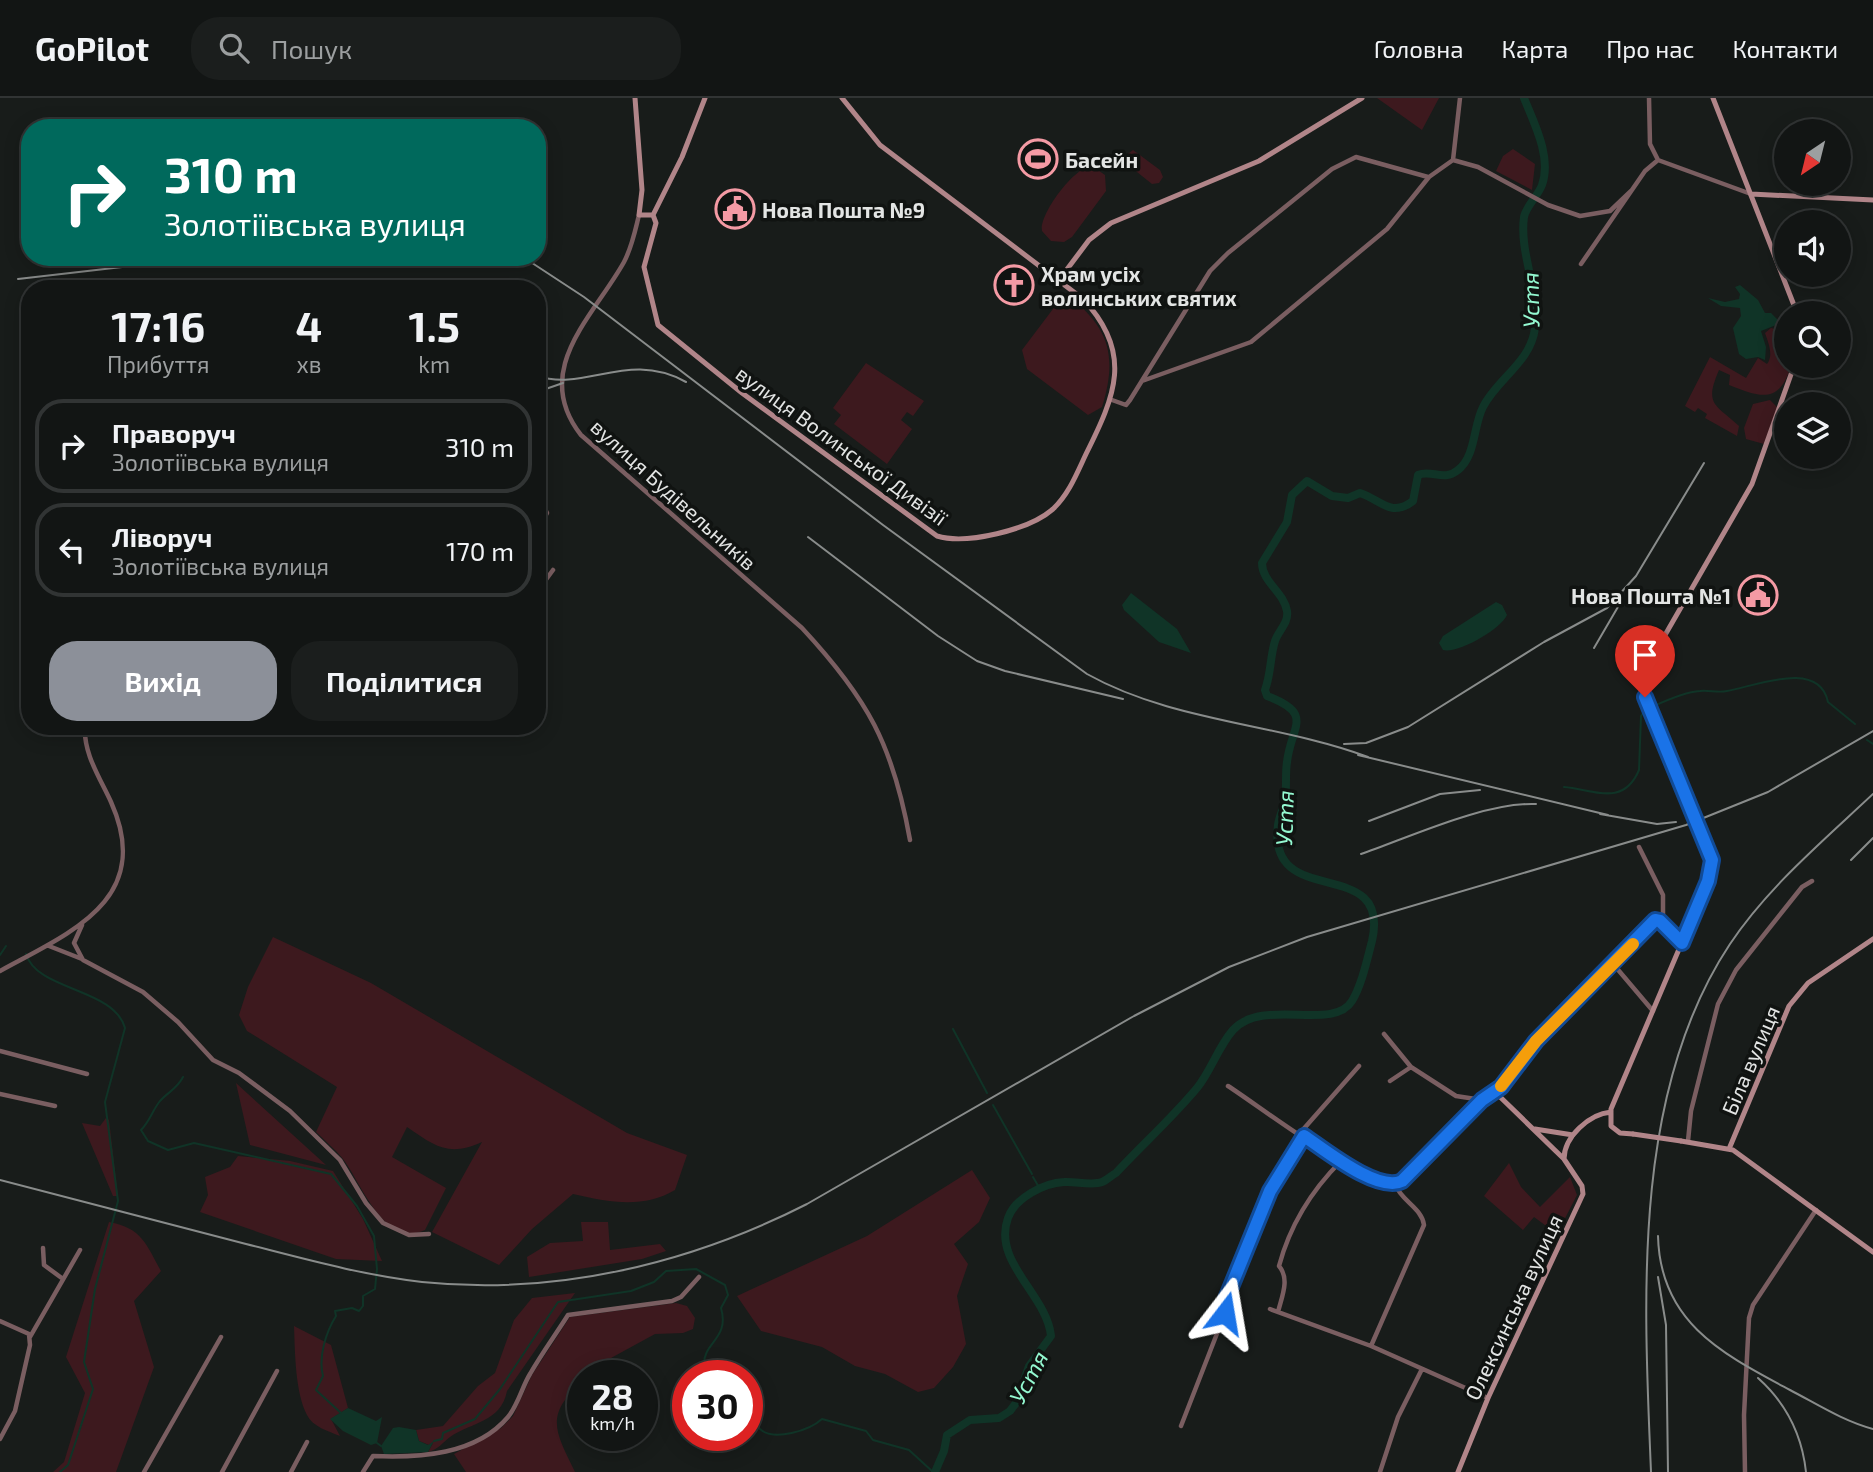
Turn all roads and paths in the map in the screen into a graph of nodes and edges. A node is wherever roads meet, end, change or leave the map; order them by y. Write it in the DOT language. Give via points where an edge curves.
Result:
graph roads {
  1 [pos="635,98"];
  2 [pos="705,98"];
  3 [pos="842,98"];
  4 [pos="1362,98"];
  5 [pos="1460,98"];
  6 [pos="1649,98"];
  7 [pos="1713,98"];
  8 [pos="1452,160"];
  9 [pos="1658,160"];
  10 [pos="1429,177"];
  11 [pos="1631,191"];
  12 [pos="1751,194"];
  13 [pos="1873,201"];
  14 [pos="639,215"];
  15 [pos="653,215"];
  16 [pos="1581,264"];
  17 [pos="1059,280"];
  18 [pos="1792,301"];
  19 [pos="1790,378"];
  20 [pos="1142,382"];
  21 [pos="1112,400"];
  22 [pos="553,570"];
  23 [pos="546,580"];
  24 [pos="86,735"];
  25 [pos="911,840"];
  26 [pos="1639,846"];
  27 [pos="1812,881"];
  28 [pos="1663,923"];
  29 [pos="82,925"];
  30 [pos="1873,939"];
  31 [pos="1682,943"];
  32 [pos="49,946"];
  33 [pos="83,960"];
  34 [pos="1614,965"];
  35 [pos="0,971"];
  36 [pos="1653,1012"];
  37 [pos="1384,1034"];
  38 [pos="0,1051"];
  39 [pos="1359,1066"];
  40 [pos="1411,1067"];
  41 [pos="87,1074"];
  42 [pos="1390,1081"];
  43 [pos="1228,1087"];
  44 [pos="1495,1092"];
  45 [pos="0,1094"];
  46 [pos="1482,1100"];
  47 [pos="55,1106"];
  48 [pos="1611,1112"];
  49 [pos="1535,1129"];
  50 [pos="1302,1134"];
  51 [pos="1573,1135"];
  52 [pos="1684,1141"];
  53 [pos="1729,1149"];
  54 [pos="1564,1159"];
  55 [pos="1341,1161"];
  56 [pos="1395,1184"];
  57 [pos="1816,1210"];
  58 [pos="429,1234"];
  59 [pos="43,1248"];
  60 [pos="80,1250"];
  61 [pos="1873,1252"];
  62 [pos="699,1277"];
  63 [pos="63,1279"];
  64 [pos="1270,1309"];
  65 [pos="1278,1312"];
  66 [pos="0,1321"];
  67 [pos="221,1337"];
  68 [pos="30,1338"];
  69 [pos="1371,1346"];
  70 [pos="1422,1369"];
  71 [pos="277,1371"];
  72 [pos="1488,1398"];
  73 [pos="1181,1426"];
  74 [pos="0,1439"];
  75 [pos="307,1442"];
  76 [pos="144,1472"];
  77 [pos="222,1472"];
  78 [pos="291,1472"];
  79 [pos="363,1472"];
  80 [pos="1380,1472"];
  81 [pos="1458,1472"];
  82 [pos="1745,1472"];
  1 -- 14 [label="street, вулиця Будівельників" via="642,190"];
  2 -- 15 [label="street, вулиця Волинської Дивізії"];
  3 -- 17 [label="street" via="880,145"];
  4 -- 17 [label="street" via="1259,161 1111,223 1089,240"];
  5 -- 8 [label="street"];
  6 -- 9 [label="street" via="1650,144"];
  7 -- 12 [label="street"];
  8 -- 10 [label="street"];
  8 -- 11 [label="street" via="1478,167 1571,214 1595,216 1615,208"];
  9 -- 11 [label="street"];
  9 -- 12 [label="street"];
  10 -- 20 [label="street" via="1387,229 1251,342"];
  10 -- 20 [label="street" via="1356,157 1332,169 1210,271"];
  11 -- 16 [label="street"];
  12 -- 13 [label="street"];
  12 -- 18 [label="street"];
  14 -- 15 [label="street"];
  14 -- 25 [label="street, вулиця Будівельників" via="626,258 570,344 563,380 567,412 581,435 836,663 871,713 898,783"];
  15 -- 21 [label="street, вулиця Волинської Дивізії" via="656,223 644,267 658,326 937,536 967,540 1026,523 1051,510 1066,492"];
  17 -- 21 [label="street" via="1095,312 1109,336 1115,369"];
  19 -- 31 [label="street, bridge" via="1752,484 1642,675 1642,690 1712,860"];
  20 -- 21 [label="street" via="1126,405"];
  22 -- 23 [label="street"];
  24 -- 29 [label="street" via="89,755 118,825 120,869 110,896"];
  26 -- 28 [label="street" via="1664,900"];
  27 -- 52 [label="street" via="1802,887 1726,986"];
  28 -- 31 [label="street"];
  28 -- 34 [label="street" via="1655,920"];
  29 -- 32 [label="street"];
  29 -- 33 [label="street" via="74,943"];
  30 -- 53 [label="street, Біла вулиця" via="1808,983 1789,1006"];
  31 -- 36 [label="street"];
  32 -- 33 [label="street"];
  32 -- 35 [label="street"];
  33 -- 58 [label="street" via="143,992 213,1060 239,1073 290,1111 340,1160 383,1223 409,1236"];
  34 -- 36 [label="street"];
  34 -- 44 [label="street" via="1536,1041"];
  36 -- 48 [label="street"];
  37 -- 40 [label="street"];
  38 -- 41 [label="street"];
  39 -- 50 [label="street"];
  40 -- 42 [label="street"];
  40 -- 46 [label="street" via="1454,1095"];
  43 -- 50 [label="street"];
  44 -- 46 [label="street"];
  44 -- 49 [label="street, Олексинська вулиця"];
  45 -- 47 [label="street"];
  46 -- 56 [label="street"];
  48 -- 51 [label="street" via="1594,1117"];
  48 -- 52 [label="street, bridge" via="1615,1129"];
  49 -- 51 [label="street"];
  49 -- 54 [label="street, Олексинська вулиця"];
  50 -- 55 [label="street"];
  50 -- 73 [label="street" via="1270,1191"];
  51 -- 54 [label="street" via="1565,1146"];
  52 -- 53 [label="street"];
  53 -- 57 [label="street"];
  54 -- 72 [label="street, Олексинська вулиця" via="1583,1194"];
  55 -- 56 [label="street" via="1378,1181"];
  55 -- 65 [label="street" via="1319,1182 1284,1249 1279,1266 1285,1274 1285,1289"];
  56 -- 69 [label="street" via="1424,1218 1424,1225"];
  57 -- 61 [label="street"];
  57 -- 82 [label="street" via="1759,1295 1749,1318"];
  59 -- 63 [label="street" via="44,1265"];
  60 -- 63 [label="street"];
  62 -- 79 [label="street" via="672,1301 568,1315 500,1426 450,1453 373,1456"];
  63 -- 68 [label="street"];
  64 -- 65 [label="street"];
  65 -- 69 [label="street"];
  66 -- 68 [label="street"];
  67 -- 76 [label="street"];
  68 -- 74 [label="street" via="15,1411"];
  69 -- 70 [label="street"];
  70 -- 72 [label="street"];
  70 -- 80 [label="street" via="1398,1416"];
  71 -- 77 [label="street"];
  72 -- 81 [label="street, Олексинська вулиця"];
  75 -- 78 [label="street"];
}
